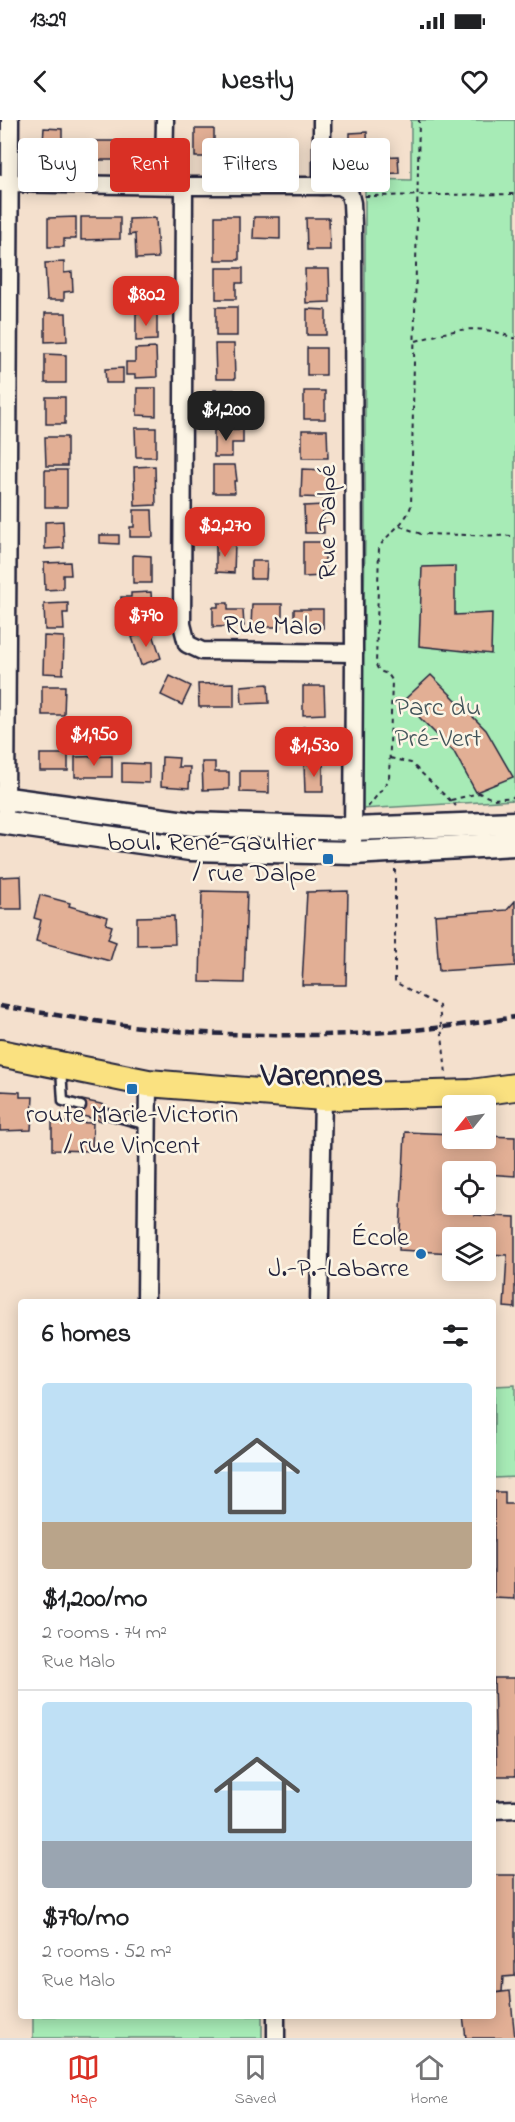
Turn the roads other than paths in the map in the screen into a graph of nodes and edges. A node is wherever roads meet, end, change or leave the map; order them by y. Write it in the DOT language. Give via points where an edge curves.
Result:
graph roads {
  1 [pos="10,120"];
  2 [pos="165,120"];
  3 [pos="322,120"];
  4 [pos="165,138"];
  5 [pos="322,138"];
  6 [pos="5,183"];
  7 [pos="110,185"];
  8 [pos="190,186"];
  9 [pos="311,186"];
  10 [pos="184,192"];
  11 [pos="349,192"];
  12 [pos="354,653"];
  13 [pos="3,799"];
  14 [pos="3,823"];
  15 [pos="515,823"];
  16 [pos="353,829"];
  17 [pos="515,844"];
  18 [pos="353,853"];
  19 [pos="0,1053"];
  20 [pos="61,1065"];
  21 [pos="148,1083"];
  22 [pos="515,1087"];
  23 [pos="323,1097"];
  24 [pos="81,1106"];
  25 [pos="104,1113"];
  26 [pos="147,1125"];
  27 [pos="146,1299"];
  28 [pos="319,1299"];
  29 [pos="515,1809"];
  30 [pos="496,1810"];
  31 [pos="276,2019"];
  32 [pos="276,2038"];
  1 -- 6 [label="street"];
  2 -- 4 [label="street"];
  3 -- 5 [label="street"];
  6 -- 7 [label="street"];
  6 -- 13 [label="street"];
  8 -- 9 [label="street"];
  10 -- 12 [label="street, Rue Malo" via="182,624 187,644 202,651"];
  11 -- 12 [label="street, Rue Dalpé"];
  12 -- 16 [label="street, Rue Dalpé"];
  13 -- 14 [label="street"];
  13 -- 16 [label="street" via="193,824"];
  14 -- 18 [label="street" via="190,849"];
  15 -- 16 [label="street"];
  16 -- 18 [label="street, Rue Dalpé"];
  17 -- 18 [label="street"];
  19 -- 20 [label="main road"];
  20 -- 21 [label="main road"];
  20 -- 24 [label="lane" via="63,1101"];
  21 -- 23 [label="main road"];
  21 -- 26 [label="street"];
  22 -- 23 [label="main road" via="471,1093"];
  23 -- 28 [label="street"];
  25 -- 26 [label="lane"];
  26 -- 27 [label="street"];
  29 -- 30 [label="street"];
  31 -- 32 [label="street"];
}
